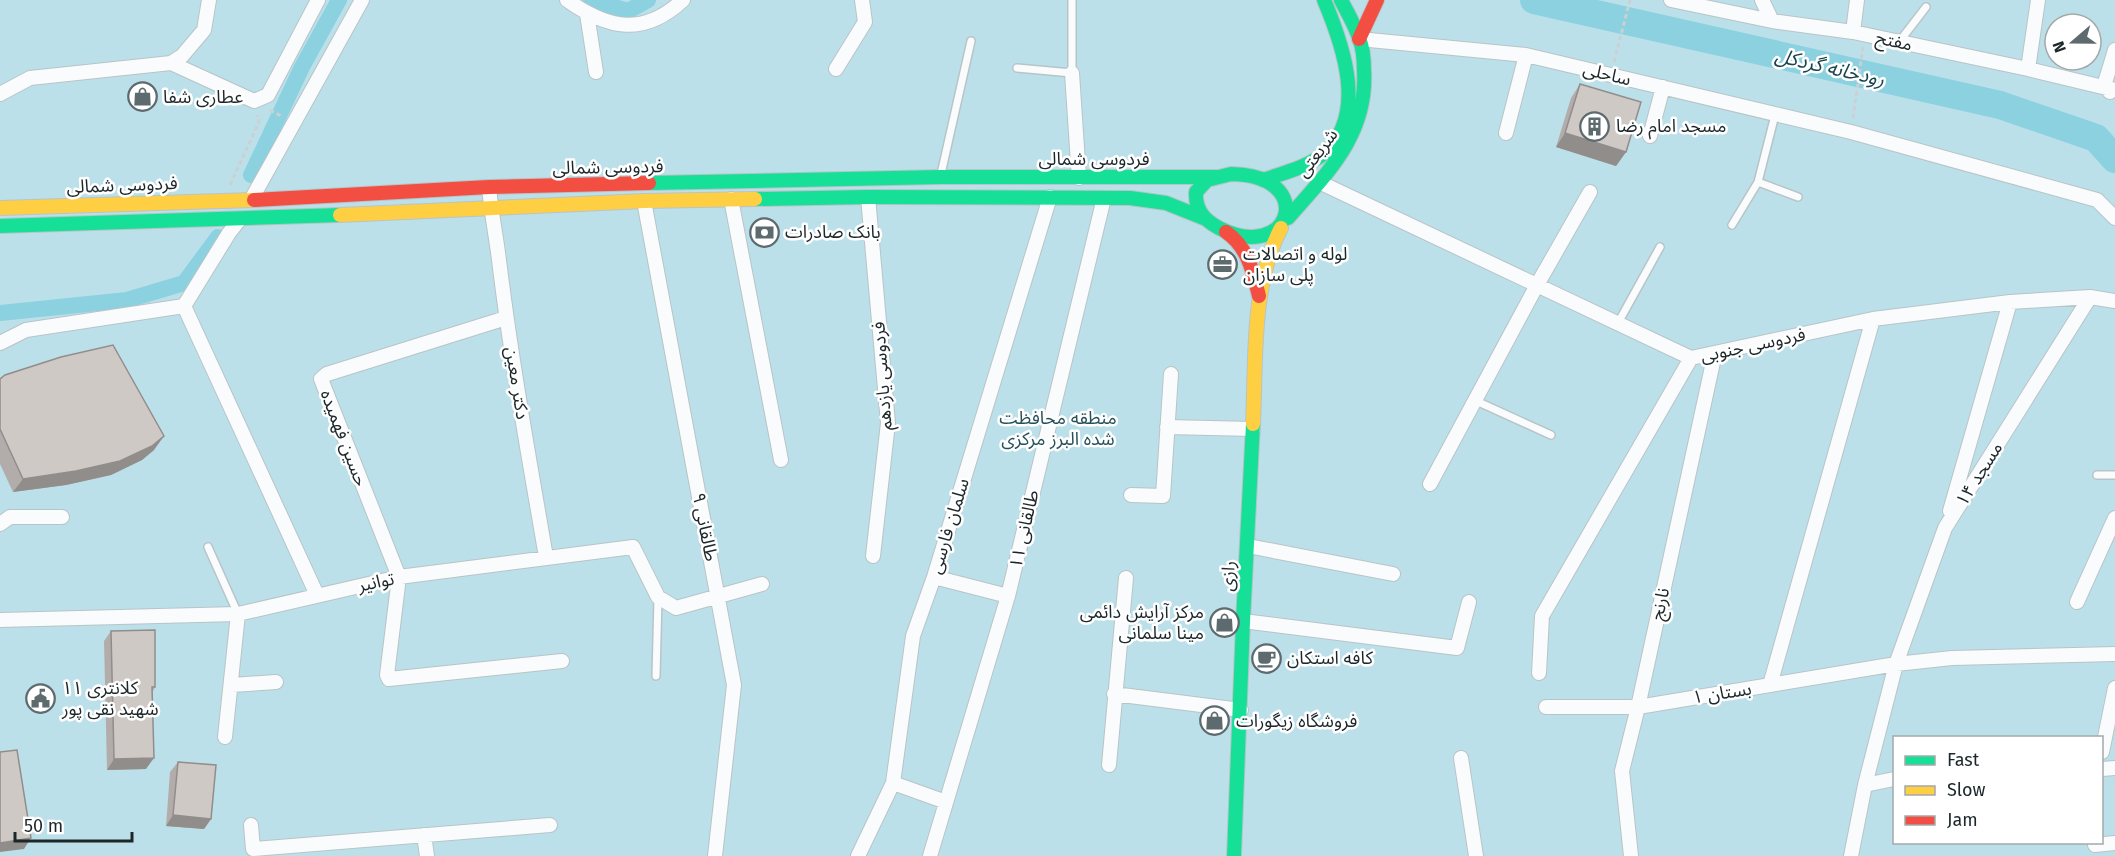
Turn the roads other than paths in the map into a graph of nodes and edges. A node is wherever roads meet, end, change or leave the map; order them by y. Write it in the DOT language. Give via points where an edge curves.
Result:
graph roads {
  1 [pos="209,0"];
  2 [pos="318,0"];
  3 [pos="362,0"];
  4 [pos="567,0"];
  5 [pos="683,0"];
  6 [pos="862,0"];
  7 [pos="1072,0"];
  8 [pos="1324,0"];
  9 [pos="1341,0"];
  10 [pos="1377,0"];
  11 [pos="1671,0"];
  12 [pos="1762,0"];
  13 [pos="1857,0"];
  14 [pos="2038,0"];
  15 [pos="1926,7"];
  16 [pos="587,14"];
  17 [pos="1772,21"];
  18 [pos="1859,33"];
  19 [pos="1359,39"];
  20 [pos="971,41"];
  21 [pos="1899,42"];
  22 [pos="2115,50"];
  23 [pos="1526,55"];
  24 [pos="171,63"];
  25 [pos="1017,68"];
  26 [pos="836,69"];
  27 [pos="2028,69"];
  28 [pos="596,72"];
  29 [pos="1072,73"];
  30 [pos="1662,87"];
  31 [pos="2109,88"];
  32 [pos="0,94"];
  33 [pos="2115,98"];
  34 [pos="1776,114"];
  35 [pos="1506,133"];
  36 [pos="1650,136"];
  37 [pos="941,177"];
  38 [pos="1217,177"];
  39 [pos="1079,178"];
  40 [pos="1263,180"];
  41 [pos="1319,182"];
  42 [pos="1758,182"];
  43 [pos="489,187"];
  44 [pos="1590,192"];
  45 [pos="868,197"];
  46 [pos="1050,197"];
  47 [pos="1798,197"];
  48 [pos="1104,198"];
  49 [pos="731,199"];
  50 [pos="251,200"];
  51 [pos="644,201"];
  52 [pos="0,208"];
  53 [pos="490,208"];
  54 [pos="2115,218"];
  55 [pos="240,219"];
  56 [pos="1211,223"];
  57 [pos="1284,223"];
  58 [pos="1732,225"];
  59 [pos="0,226"];
  60 [pos="1660,247"];
  61 [pos="1537,285"];
  62 [pos="2090,297"];
  63 [pos="1259,298"];
  64 [pos="2115,301"];
  65 [pos="2010,302"];
  66 [pos="184,306"];
  67 [pos="506,318"];
  68 [pos="1874,320"];
  69 [pos="1618,323"];
  70 [pos="0,343"];
  71 [pos="1715,353"];
  72 [pos="1690,358"];
  73 [pos="1171,374"];
  74 [pos="1474,400"];
  75 [pos="1167,427"];
  76 [pos="1253,429"];
  77 [pos="1551,435"];
  78 [pos="781,460"];
  79 [pos="2097,475"];
  80 [pos="2115,475"];
  81 [pos="1430,484"];
  82 [pos="1131,495"];
  83 [pos="62,518"];
  84 [pos="2115,518"];
  85 [pos="0,524"];
  86 [pos="1945,528"];
  87 [pos="1248,546"];
  88 [pos="208,547"];
  89 [pos="873,556"];
  90 [pos="546,557"];
  91 [pos="1393,574"];
  92 [pos="399,577"];
  93 [pos="934,577"];
  94 [pos="1126,578"];
  95 [pos="762,584"];
  96 [pos="317,595"];
  97 [pos="718,596"];
  98 [pos="1008,596"];
  99 [pos="658,597"];
  100 [pos="1469,602"];
  101 [pos="2077,602"];
  102 [pos="238,614"];
  103 [pos="0,620"];
  104 [pos="1243,621"];
  105 [pos="2115,654"];
  106 [pos="562,661"];
  107 [pos="1896,664"];
  108 [pos="1539,673"];
  109 [pos="656,676"];
  110 [pos="276,682"];
  111 [pos="232,685"];
  112 [pos="1770,685"];
  113 [pos="2115,688"];
  114 [pos="1114,694"];
  115 [pos="1546,707"];
  116 [pos="1638,707"];
  117 [pos="1241,710"];
  118 [pos="225,737"];
  119 [pos="2103,747"];
  120 [pos="1461,758"];
  121 [pos="1109,765"];
  122 [pos="1893,779"];
  123 [pos="893,783"];
  124 [pos="1865,785"];
  125 [pos="946,802"];
  126 [pos="250,825"];
  127 [pos="549,825"];
  128 [pos="424,835"];
  129 [pos="2115,843"];
  130 [pos="2095,848"];
  131 [pos="427,856"];
  132 [pos="715,856"];
  133 [pos="858,856"];
  134 [pos="930,856"];
  135 [pos="1234,856"];
  136 [pos="1476,856"];
  137 [pos="1631,856"];
  138 [pos="1851,856"];
  1 -- 24 [label="street" via="204,30"];
  2 -- 24 [label="street" via="268,95 254,101"];
  3 -- 50 [label="street"];
  4 -- 16 [label="street"];
  5 -- 16 [label="street" via="669,13 642,25 614,24"];
  6 -- 26 [label="street" via="865,22"];
  7 -- 29 [label="lane"];
  8 -- 40 [label="street, شریعتی" via="1347,68 1346,114 1326,151 1305,164"];
  9 -- 19 [label="street, شریعتی"];
  10 -- 19 [label="street"];
  11 -- 17 [label="street, مفتح"];
  12 -- 17 [label="street"];
  13 -- 18 [label="street"];
  14 -- 27 [label="street"];
  15 -- 21 [label="lane"];
  16 -- 28 [label="street"];
  17 -- 18 [label="street, مفتح"];
  18 -- 21 [label="street, مفتح"];
  19 -- 23 [label="street, ساحلی"];
  19 -- 41 [label="street, شریعتی" via="1366,81 1364,109 1340,158"];
  20 -- 37 [label="lane"];
  21 -- 27 [label="street, مفتح"];
  22 -- 31 [label="street"];
  23 -- 30 [label="street, ساحلی"];
  23 -- 35 [label="street"];
  24 -- 32 [label="street" via="30,78"];
  25 -- 29 [label="lane"];
  27 -- 31 [label="street, مفتح"];
  29 -- 39 [label="street"];
  30 -- 34 [label="street, ساحلی"];
  30 -- 36 [label="street"];
  31 -- 33 [label="street"];
  34 -- 42 [label="lane"];
  34 -- 54 [label="street, ساحلی" via="2097,200"];
  37 -- 39 [label="street, فردوسی شمالی"];
  37 -- 43 [label="street, فردوسی شمالی"];
  38 -- 39 [label="street, فردوسی شمالی"];
  38 -- 40 [label="street" via="1231,174"];
  38 -- 56 [label="street" via="1205,181 1197,189 1195,199 1198,209"];
  40 -- 57 [label="street" via="1272,184 1287,205"];
  41 -- 57 [label="street, شریعتی"];
  41 -- 61 [label="street, فردوسی جنوبی"];
  42 -- 47 [label="lane"];
  42 -- 58 [label="lane"];
  43 -- 50 [label="street, فردوسی شمالی"];
  43 -- 53 [label="street, دکتر معین"];
  44 -- 61 [label="street"];
  45 -- 46 [label="street, فردوسی شمالی"];
  45 -- 49 [label="street, فردوسی شمالی"];
  45 -- 89 [label="street, فردوسی یازدهم" via="888,423"];
  46 -- 48 [label="street, فردوسی شمالی"];
  46 -- 93 [label="street, سلمان فارسی"];
  48 -- 56 [label="street, فردوسی شمالی" via="1166,203"];
  48 -- 98 [label="street, طالقانی ۱۱"];
  49 -- 51 [label="street, فردوسی شمالی"];
  49 -- 78 [label="street"];
  50 -- 52 [label="street, فردوسی شمالی"];
  51 -- 53 [label="street, فردوسی شمالی"];
  51 -- 97 [label="street, طالقانی ۹"];
  53 -- 55 [label="street, فردوسی شمالی"];
  53 -- 67 [label="street, دکتر معین"];
  55 -- 59 [label="street, فردوسی شمالی"];
  55 -- 66 [label="street"];
  56 -- 57 [label="street" via="1244,237 1258,238"];
  56 -- 63 [label="street" via="1237,238 1251,267"];
  57 -- 63 [label="street" via="1271,251"];
  60 -- 69 [label="lane"];
  61 -- 69 [label="street, فردوسی جنوبی"];
  61 -- 74 [label="street"];
  62 -- 64 [label="street, فردوسی جنوبی"];
  62 -- 65 [label="street, فردوسی جنوبی"];
  62 -- 86 [label="street, مسجد ۱۴"];
  63 -- 76 [label="street, رازی"];
  65 -- 68 [label="street, فردوسی جنوبی"];
  65 -- 86 [label="street"];
  66 -- 70 [label="street" via="27,330"];
  66 -- 96 [label="street"];
  67 -- 90 [label="street, دکتر معین"];
  67 -- 92 [label="street, حسین فهمیده" via="321,379"];
  68 -- 71 [label="street, فردوسی جنوبی"];
  68 -- 112 [label="street"];
  69 -- 72 [label="street, فردوسی جنوبی"];
  71 -- 72 [label="street, فردوسی جنوبی"];
  71 -- 116 [label="street, نارنج"];
  72 -- 108 [label="street" via="1542,616"];
  73 -- 75 [label="street"];
  74 -- 77 [label="lane"];
  74 -- 81 [label="street"];
  75 -- 76 [label="street"];
  75 -- 82 [label="street" via="1163,496"];
  76 -- 87 [label="street, رازی"];
  79 -- 80 [label="lane"];
  83 -- 85 [label="street" via="10,517"];
  84 -- 101 [label="street"];
  86 -- 107 [label="street, مسجد ۱۴"];
  87 -- 91 [label="street"];
  87 -- 104 [label="street, رازی"];
  88 -- 102 [label="lane"];
  90 -- 92 [label="street, توانیر"];
  90 -- 99 [label="street, توانیر" via="633,547"];
  92 -- 96 [label="street, توانیر"];
  92 -- 106 [label="street" via="389,679"];
  93 -- 98 [label="street"];
  93 -- 123 [label="street, سلمان فارسی" via="913,636"];
  94 -- 114 [label="street"];
  95 -- 97 [label="street"];
  96 -- 102 [label="street, توانیر"];
  97 -- 99 [label="street" via="676,608"];
  97 -- 132 [label="street, طالقانی ۹" via="734,685"];
  98 -- 125 [label="street, طالقانی ۱۱"];
  99 -- 109 [label="lane"];
  100 -- 104 [label="street" via="1457,648"];
  102 -- 103 [label="street, توانیر"];
  102 -- 111 [label="street"];
  104 -- 117 [label="street, رازی"];
  105 -- 107 [label="street, بستان ۱" via="1952,658"];
  107 -- 112 [label="street, بستان ۱"];
  107 -- 124 [label="street, مسجد ۱۴"];
  110 -- 111 [label="street"];
  111 -- 118 [label="street"];
  112 -- 116 [label="street, بستان ۱"];
  113 -- 119 [label="street"];
  114 -- 117 [label="street"];
  114 -- 121 [label="street"];
  115 -- 116 [label="street, بستان ۱"];
  116 -- 137 [label="street, نارنج" via="1622,771"];
  117 -- 135 [label="street, رازی"];
  120 -- 136 [label="street"];
  122 -- 124 [label="street"];
  123 -- 125 [label="street"];
  123 -- 133 [label="street, سلمان فارسی"];
  124 -- 138 [label="street, مسجد ۱۴"];
  125 -- 134 [label="street, طالقانی ۱۱"];
  126 -- 128 [label="street" via="252,849"];
  127 -- 128 [label="street"];
  128 -- 131 [label="street"];
  129 -- 130 [label="street"];
}
